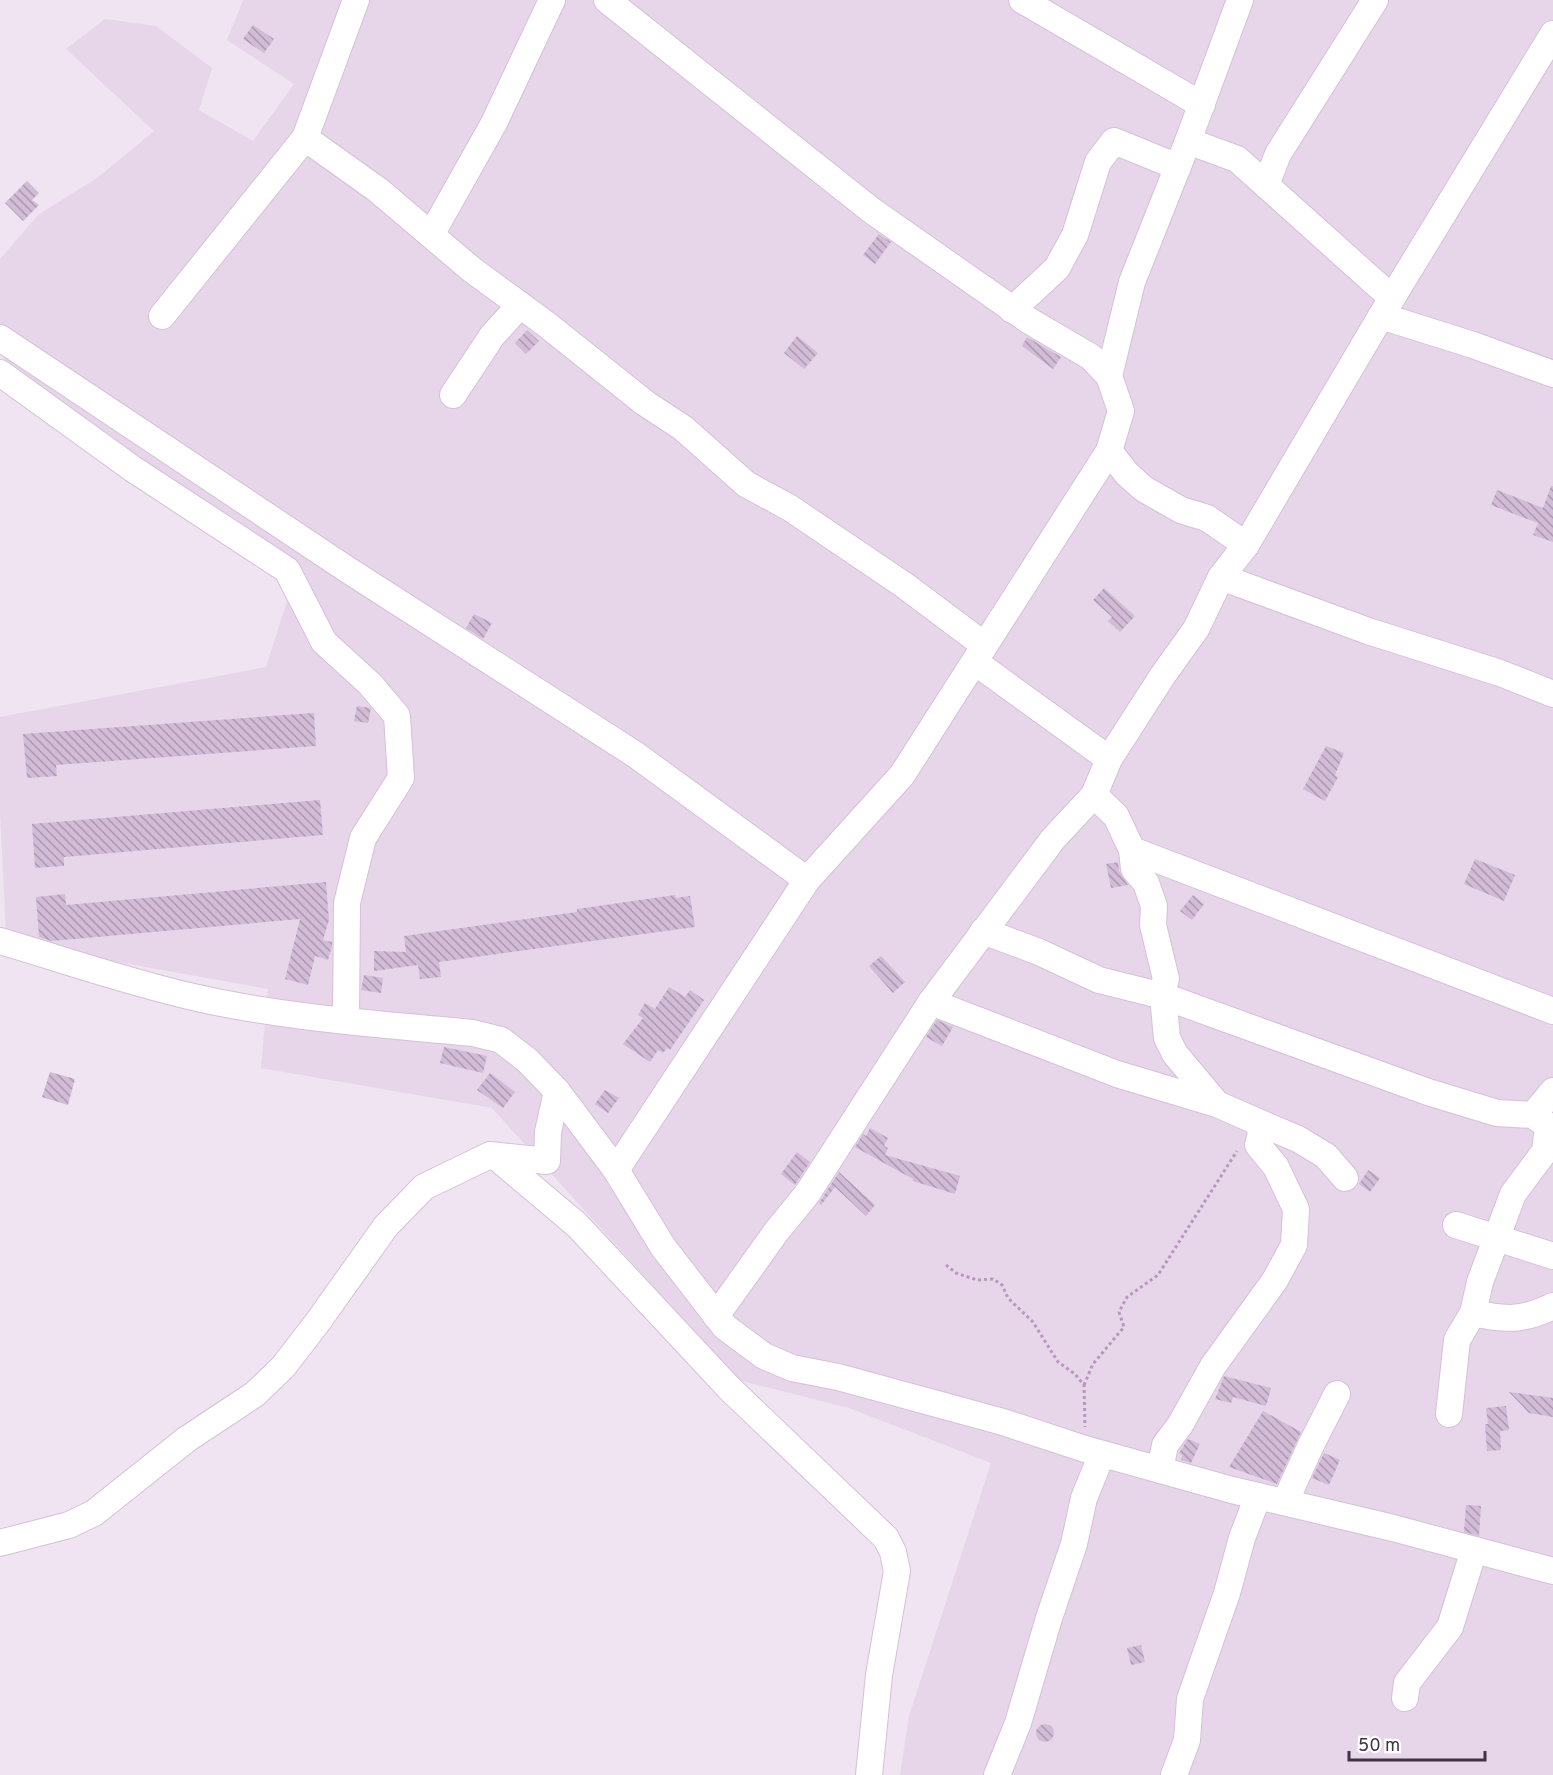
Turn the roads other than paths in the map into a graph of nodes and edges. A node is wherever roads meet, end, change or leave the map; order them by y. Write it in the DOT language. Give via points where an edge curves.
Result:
graph roads {
  1 [pos="356,0"];
  2 [pos="552,0"];
  3 [pos="607,0"];
  4 [pos="1022,0"];
  5 [pos="1240,0"];
  6 [pos="1376,0"];
  7 [pos="1553,34"];
  8 [pos="1546,60"];
  9 [pos="1202,105"];
  10 [pos="305,138"];
  11 [pos="1188,141"];
  12 [pos="1178,167"];
  13 [pos="1266,185"];
  14 [pos="431,236"];
  15 [pos="520,305"];
  16 [pos="1386,307"];
  17 [pos="1012,310"];
  18 [pos="162,316"];
  19 [pos="0,338"];
  20 [pos="0,373"];
  21 [pos="1553,374"];
  22 [pos="1109,376"];
  23 [pos="453,395"];
  24 [pos="1109,451"];
  25 [pos="1246,545"];
  26 [pos="1221,577"];
  27 [pos="979,653"];
  28 [pos="1553,694"];
  29 [pos="1109,759"];
  30 [pos="1094,795"];
  31 [pos="1132,850"];
  32 [pos="807,880"];
  33 [pos="983,930"];
  34 [pos="0,941"];
  35 [pos="1162,996"];
  36 [pos="931,1002"];
  37 [pos="1553,1011"];
  38 [pos="346,1020"];
  39 [pos="1553,1091"];
  40 [pos="557,1092"];
  41 [pos="1217,1104"];
  42 [pos="1533,1115"];
  43 [pos="1258,1132"];
  44 [pos="495,1156"];
  45 [pos="616,1170"];
  46 [pos="1345,1178"];
  47 [pos="1456,1225"];
  48 [pos="1498,1238"];
  49 [pos="1553,1256"];
  50 [pos="1553,1306"];
  51 [pos="1473,1313"];
  52 [pos="716,1316"];
  53 [pos="1337,1394"];
  54 [pos="1449,1414"];
  55 [pos="1094,1452"];
  56 [pos="1160,1470"];
  57 [pos="1258,1496"];
  58 [pos="1285,1502"];
  59 [pos="0,1544"];
  60 [pos="1474,1550"];
  61 [pos="1553,1570"];
  62 [pos="1405,1698"];
  63 [pos="869,1775"];
  64 [pos="997,1775"];
  65 [pos="1174,1775"];
  1 -- 10 [label="street"];
  2 -- 14 [label="street" via="494,123"];
  3 -- 17 [label="street" via="871,210"];
  4 -- 9 [label="street"];
  5 -- 9 [label="street"];
  6 -- 13 [label="street" via="1278,154"];
  7 -- 8 [label="street"];
  8 -- 16 [label="street"];
  9 -- 11 [label="street"];
  10 -- 14 [label="street" via="378,190"];
  10 -- 18 [label="street"];
  11 -- 12 [label="street"];
  11 -- 13 [label="street" via="1237,159"];
  12 -- 17 [label="street" via="1114,141 1098,162 1075,235 1057,268"];
  12 -- 22 [label="street" via="1132,282"];
  13 -- 16 [label="street"];
  14 -- 15 [label="street"];
  15 -- 23 [label="street" via="492,336"];
  15 -- 27 [label="street" via="683,428 746,484 790,508 904,585"];
  16 -- 21 [label="street"];
  16 -- 25 [label="street"];
  17 -- 22 [label="street" via="1091,357"];
  19 -- 32 [label="street" via="348,570 636,755"];
  20 -- 38 [label="street" via="133,469 287,570 324,642 398,716 401,778 363,838 347,903"];
  22 -- 24 [label="street" via="1121,411"];
  24 -- 25 [label="street" via="1144,489 1181,510 1207,518"];
  24 -- 27 [label="street"];
  25 -- 26 [label="street"];
  26 -- 28 [label="street"];
  26 -- 29 [label="street" via="1196,629"];
  27 -- 29 [label="street"];
  27 -- 32 [label="street" via="902,775"];
  29 -- 30 [label="street"];
  30 -- 31 [label="street" via="1116,816"];
  30 -- 33 [label="street" via="1053,839"];
  31 -- 35 [label="street" via="1134,869 1146,884 1154,906 1153,925 1166,979"];
  31 -- 37 [label="street"];
  32 -- 45 [label="street"];
  33 -- 35 [label="street" via="1099,980"];
  33 -- 36 [label="street"];
  34 -- 38 [label="street" via="193,997"];
  35 -- 41 [label="street" via="1167,1038 1175,1054"];
  35 -- 42 [label="street" via="1428,1092 1497,1113"];
  36 -- 41 [label="street" via="1118,1074"];
  36 -- 52 [label="street" via="807,1194"];
  38 -- 40 [label="street" via="473,1033 501,1040 528,1060"];
  39 -- 42 [label="street"];
  40 -- 44 [label="street" via="548,1132 547,1161"];
  40 -- 45 [label="street"];
  41 -- 43 [label="street"];
  42 -- 48 [label="street" via="1548,1126 1545,1151 1513,1194"];
  43 -- 46 [label="street" via="1298,1139 1326,1156"];
  43 -- 56 [label="street" via="1258,1145 1276,1167 1296,1209 1294,1245 1275,1280 1213,1366 1165,1445"];
  44 -- 59 [label="street" via="424,1187 386,1226 317,1323 255,1394 187,1439 94,1513 69,1525"];
  44 -- 63 [label="street" via="577,1225 729,1388 886,1538 897,1571 879,1676"];
  45 -- 52 [label="street" via="663,1247"];
  47 -- 48 [label="street"];
  48 -- 49 [label="street"];
  48 -- 51 [label="street" via="1480,1282"];
  50 -- 51 [label="street" via="1535,1315 1512,1319"];
  51 -- 54 [label="street" via="1457,1340"];
  52 -- 55 [label="street" via="753,1349 792,1368 1003,1422"];
  53 -- 58 [label="street"];
  55 -- 56 [label="street"];
  55 -- 64 [label="street" via="1074,1544 1018,1723"];
  56 -- 57 [label="street"];
  57 -- 58 [label="street"];
  57 -- 65 [label="street" via="1190,1699 1187,1740"];
  58 -- 60 [label="street"];
  60 -- 61 [label="street"];
  60 -- 62 [label="street" via="1450,1627 1407,1683"];
}
